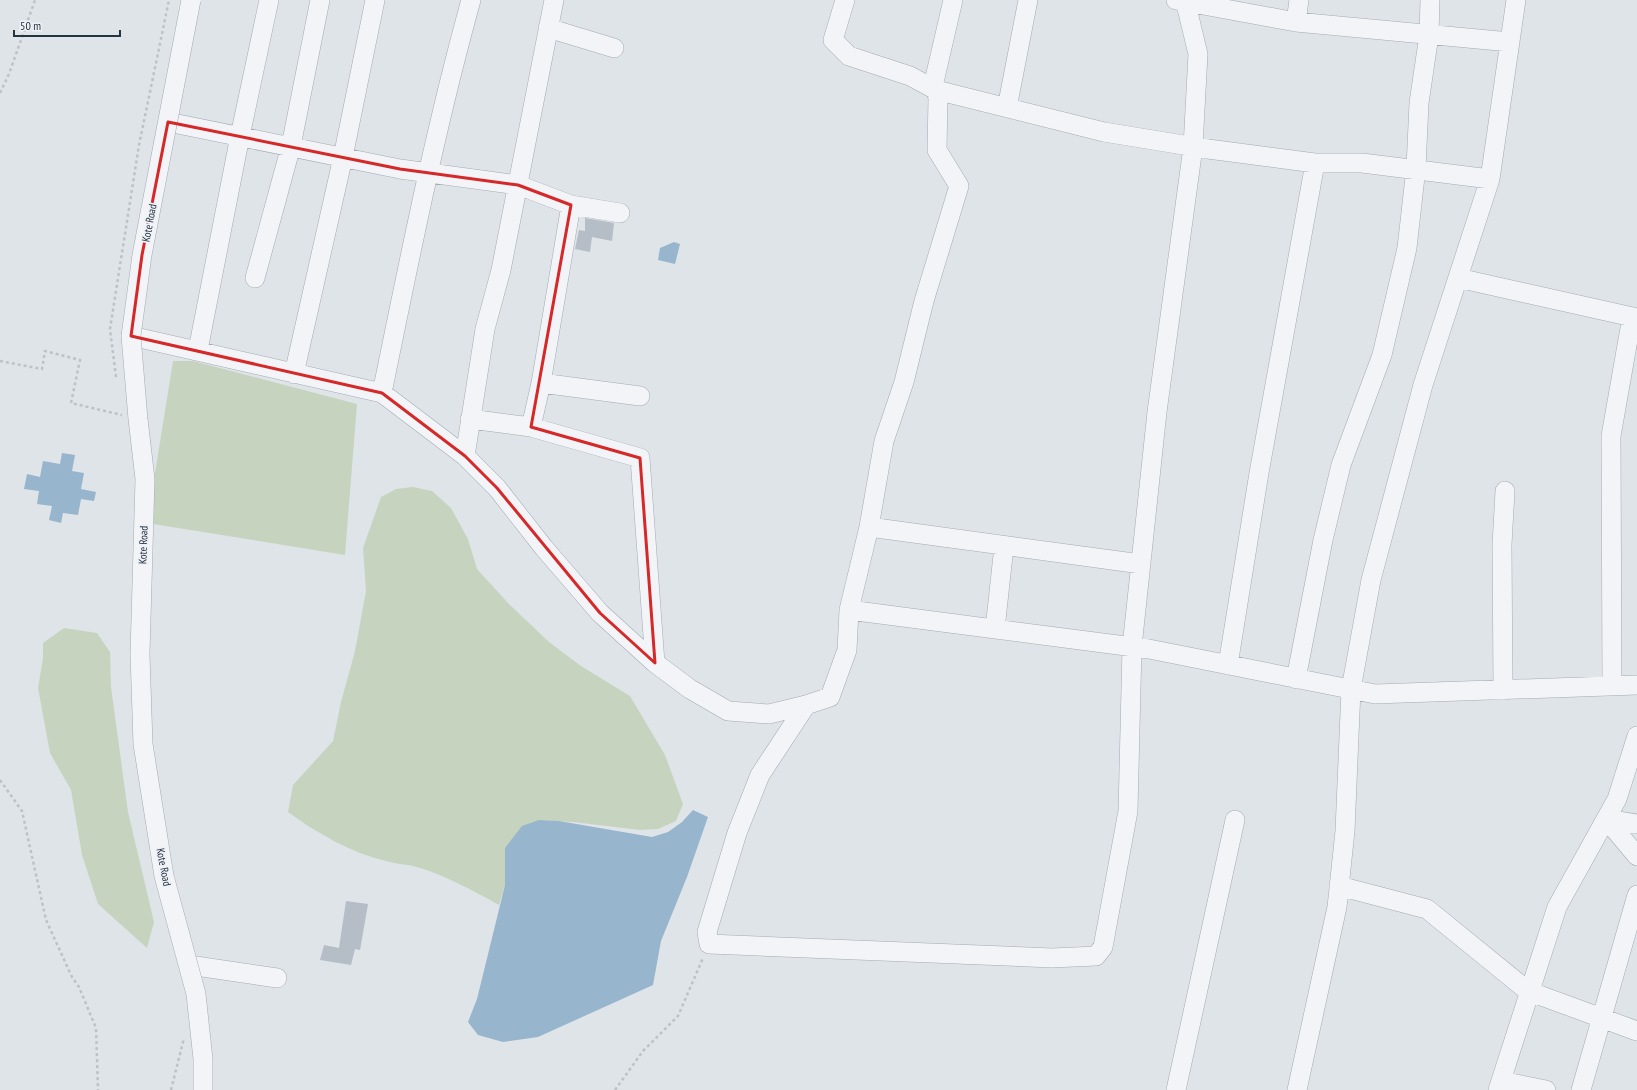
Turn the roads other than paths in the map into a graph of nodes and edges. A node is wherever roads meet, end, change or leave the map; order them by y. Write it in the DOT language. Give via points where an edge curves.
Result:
graph roads {
  1 [pos="191,0"];
  2 [pos="269,0"];
  3 [pos="320,0"];
  4 [pos="375,0"];
  5 [pos="471,0"];
  6 [pos="554,0"];
  7 [pos="845,0"];
  8 [pos="953,0"];
  9 [pos="1028,0"];
  10 [pos="1299,0"];
  11 [pos="1430,0"];
  12 [pos="1516,0"];
  13 [pos="1182,1"];
  14 [pos="1296,22"];
  15 [pos="548,28"];
  16 [pos="1428,35"];
  17 [pos="1510,42"];
  18 [pos="614,48"];
  19 [pos="936,90"];
  20 [pos="1008,108"];
  21 [pos="168,122"];
  22 [pos="240,136"];
  23 [pos="291,146"];
  24 [pos="1193,147"];
  25 [pos="343,157"];
  26 [pos="1315,163"];
  27 [pos="1416,168"];
  28 [pos="428,173"];
  29 [pos="1490,179"];
  30 [pos="518,184"];
  31 [pos="570,205"];
  32 [pos="620,213"];
  33 [pos="255,278"];
  34 [pos="1458,278"];
  35 [pos="1635,318"];
  36 [pos="131,336"];
  37 [pos="198,350"];
  38 [pos="294,374"];
  39 [pos="541,383"];
  40 [pos="382,394"];
  41 [pos="640,396"];
  42 [pos="470,419"];
  43 [pos="531,427"];
  44 [pos="465,456"];
  45 [pos="1505,492"];
  46 [pos="869,527"];
  47 [pos="1004,546"];
  48 [pos="1141,564"];
  49 [pos="850,610"];
  50 [pos="995,629"];
  51 [pos="1132,647"];
  52 [pos="655,663"];
  53 [pos="1228,665"];
  54 [pos="1296,679"];
  55 [pos="1612,686"];
  56 [pos="1637,686"];
  57 [pos="1351,689"];
  58 [pos="1503,690"];
  59 [pos="806,705"];
  60 [pos="1635,747"];
  61 [pos="1606,818"];
  62 [pos="1235,820"];
  63 [pos="1637,824"];
  64 [pos="1637,856"];
  65 [pos="1339,886"];
  66 [pos="1637,895"];
  67 [pos="189,965"];
  68 [pos="277,978"];
  69 [pos="1530,992"];
  70 [pos="1600,1019"];
  71 [pos="1637,1031"];
  72 [pos="1500,1085"];
  73 [pos="1302,1086"];
  74 [pos="203,1090"];
  75 [pos="1176,1090"];
  76 [pos="1546,1090"];
  77 [pos="1581,1090"];
  1 -- 21 [label="street, Kote Road, bridge"];
  2 -- 22 [label="street"];
  3 -- 23 [label="street"];
  4 -- 25 [label="street"];
  5 -- 28 [label="street"];
  6 -- 15 [label="street"];
  7 -- 19 [label="street" via="833,40 849,56 910,76"];
  8 -- 19 [label="street" via="934,82"];
  9 -- 20 [label="street"];
  10 -- 14 [label="street"];
  11 -- 16 [label="street"];
  12 -- 17 [label="street"];
  13 -- 14 [label="street"];
  13 -- 24 [label="street" via="1198,54"];
  14 -- 16 [label="street"];
  15 -- 18 [label="street"];
  15 -- 30 [label="street"];
  16 -- 17 [label="street"];
  16 -- 27 [label="street" via="1419,103"];
  17 -- 29 [label="street"];
  19 -- 20 [label="street"];
  19 -- 46 [label="street" via="937,150 959,186 924,301 904,382 884,442"];
  20 -- 24 [label="street" via="1104,132"];
  21 -- 22 [label="street"];
  21 -- 36 [label="street, Kote Road, bridge" via="142,255"];
  22 -- 23 [label="street"];
  22 -- 37 [label="street"];
  23 -- 25 [label="street"];
  23 -- 33 [label="street"];
  24 -- 26 [label="street"];
  24 -- 48 [label="street" via="1157,412"];
  25 -- 28 [label="street" via="400,170"];
  25 -- 38 [label="street"];
  26 -- 27 [label="street" via="1362,163"];
  26 -- 53 [label="street" via="1259,473"];
  27 -- 29 [label="street"];
  27 -- 54 [label="street" via="1407,248 1382,355 1341,465 1323,540"];
  28 -- 30 [label="street"];
  28 -- 40 [label="street"];
  29 -- 34 [label="street"];
  30 -- 31 [label="street"];
  30 -- 42 [label="street" via="501,270 485,329"];
  31 -- 32 [label="street"];
  31 -- 39 [label="street"];
  34 -- 35 [label="street"];
  34 -- 57 [label="street" via="1424,385 1386,520 1371,580"];
  35 -- 55 [label="street" via="1611,436"];
  36 -- 37 [label="street"];
  36 -- 67 [label="street, Kote Road, bridge" via="145,479 140,654 143,744 164,876"];
  37 -- 38 [label="street"];
  38 -- 40 [label="street"];
  39 -- 41 [label="street"];
  39 -- 43 [label="street"];
  40 -- 44 [label="street"];
  42 -- 43 [label="street"];
  42 -- 44 [label="street"];
  43 -- 52 [label="street" via="640,458"];
  44 -- 52 [label="street" via="497,488 600,613"];
  45 -- 58 [label="street" via="1502,545"];
  46 -- 47 [label="street"];
  46 -- 49 [label="street"];
  47 -- 48 [label="street"];
  47 -- 50 [label="street"];
  48 -- 51 [label="street"];
  49 -- 50 [label="street"];
  49 -- 59 [label="street" via="847,650 830,697"];
  50 -- 51 [label="street"];
  51 -- 53 [label="street"];
  51 -- 59 [label="street" via="1128,811 1103,947 1096,956 1052,958 709,944 707,932 737,833 760,775"];
  52 -- 59 [label="street" via="690,689 728,711 769,714"];
  53 -- 54 [label="street"];
  54 -- 57 [label="street"];
  55 -- 56 [label="street"];
  55 -- 58 [label="street"];
  57 -- 58 [label="street" via="1374,694"];
  57 -- 65 [label="street" via="1345,831"];
  60 -- 61 [label="street" via="1617,799"];
  61 -- 63 [label="street"];
  61 -- 64 [label="street"];
  61 -- 69 [label="street" via="1557,907"];
  62 -- 75 [label="street"];
  65 -- 69 [label="street" via="1427,909"];
  65 -- 73 [label="street"];
  66 -- 70 [label="street"];
  67 -- 68 [label="street"];
  67 -- 74 [label="street, Kote Road, bridge" via="196,994 202,1045"];
  69 -- 70 [label="street"];
  69 -- 72 [label="street"];
  70 -- 71 [label="street"];
  70 -- 77 [label="street"];
  72 -- 76 [label="street"];
}
